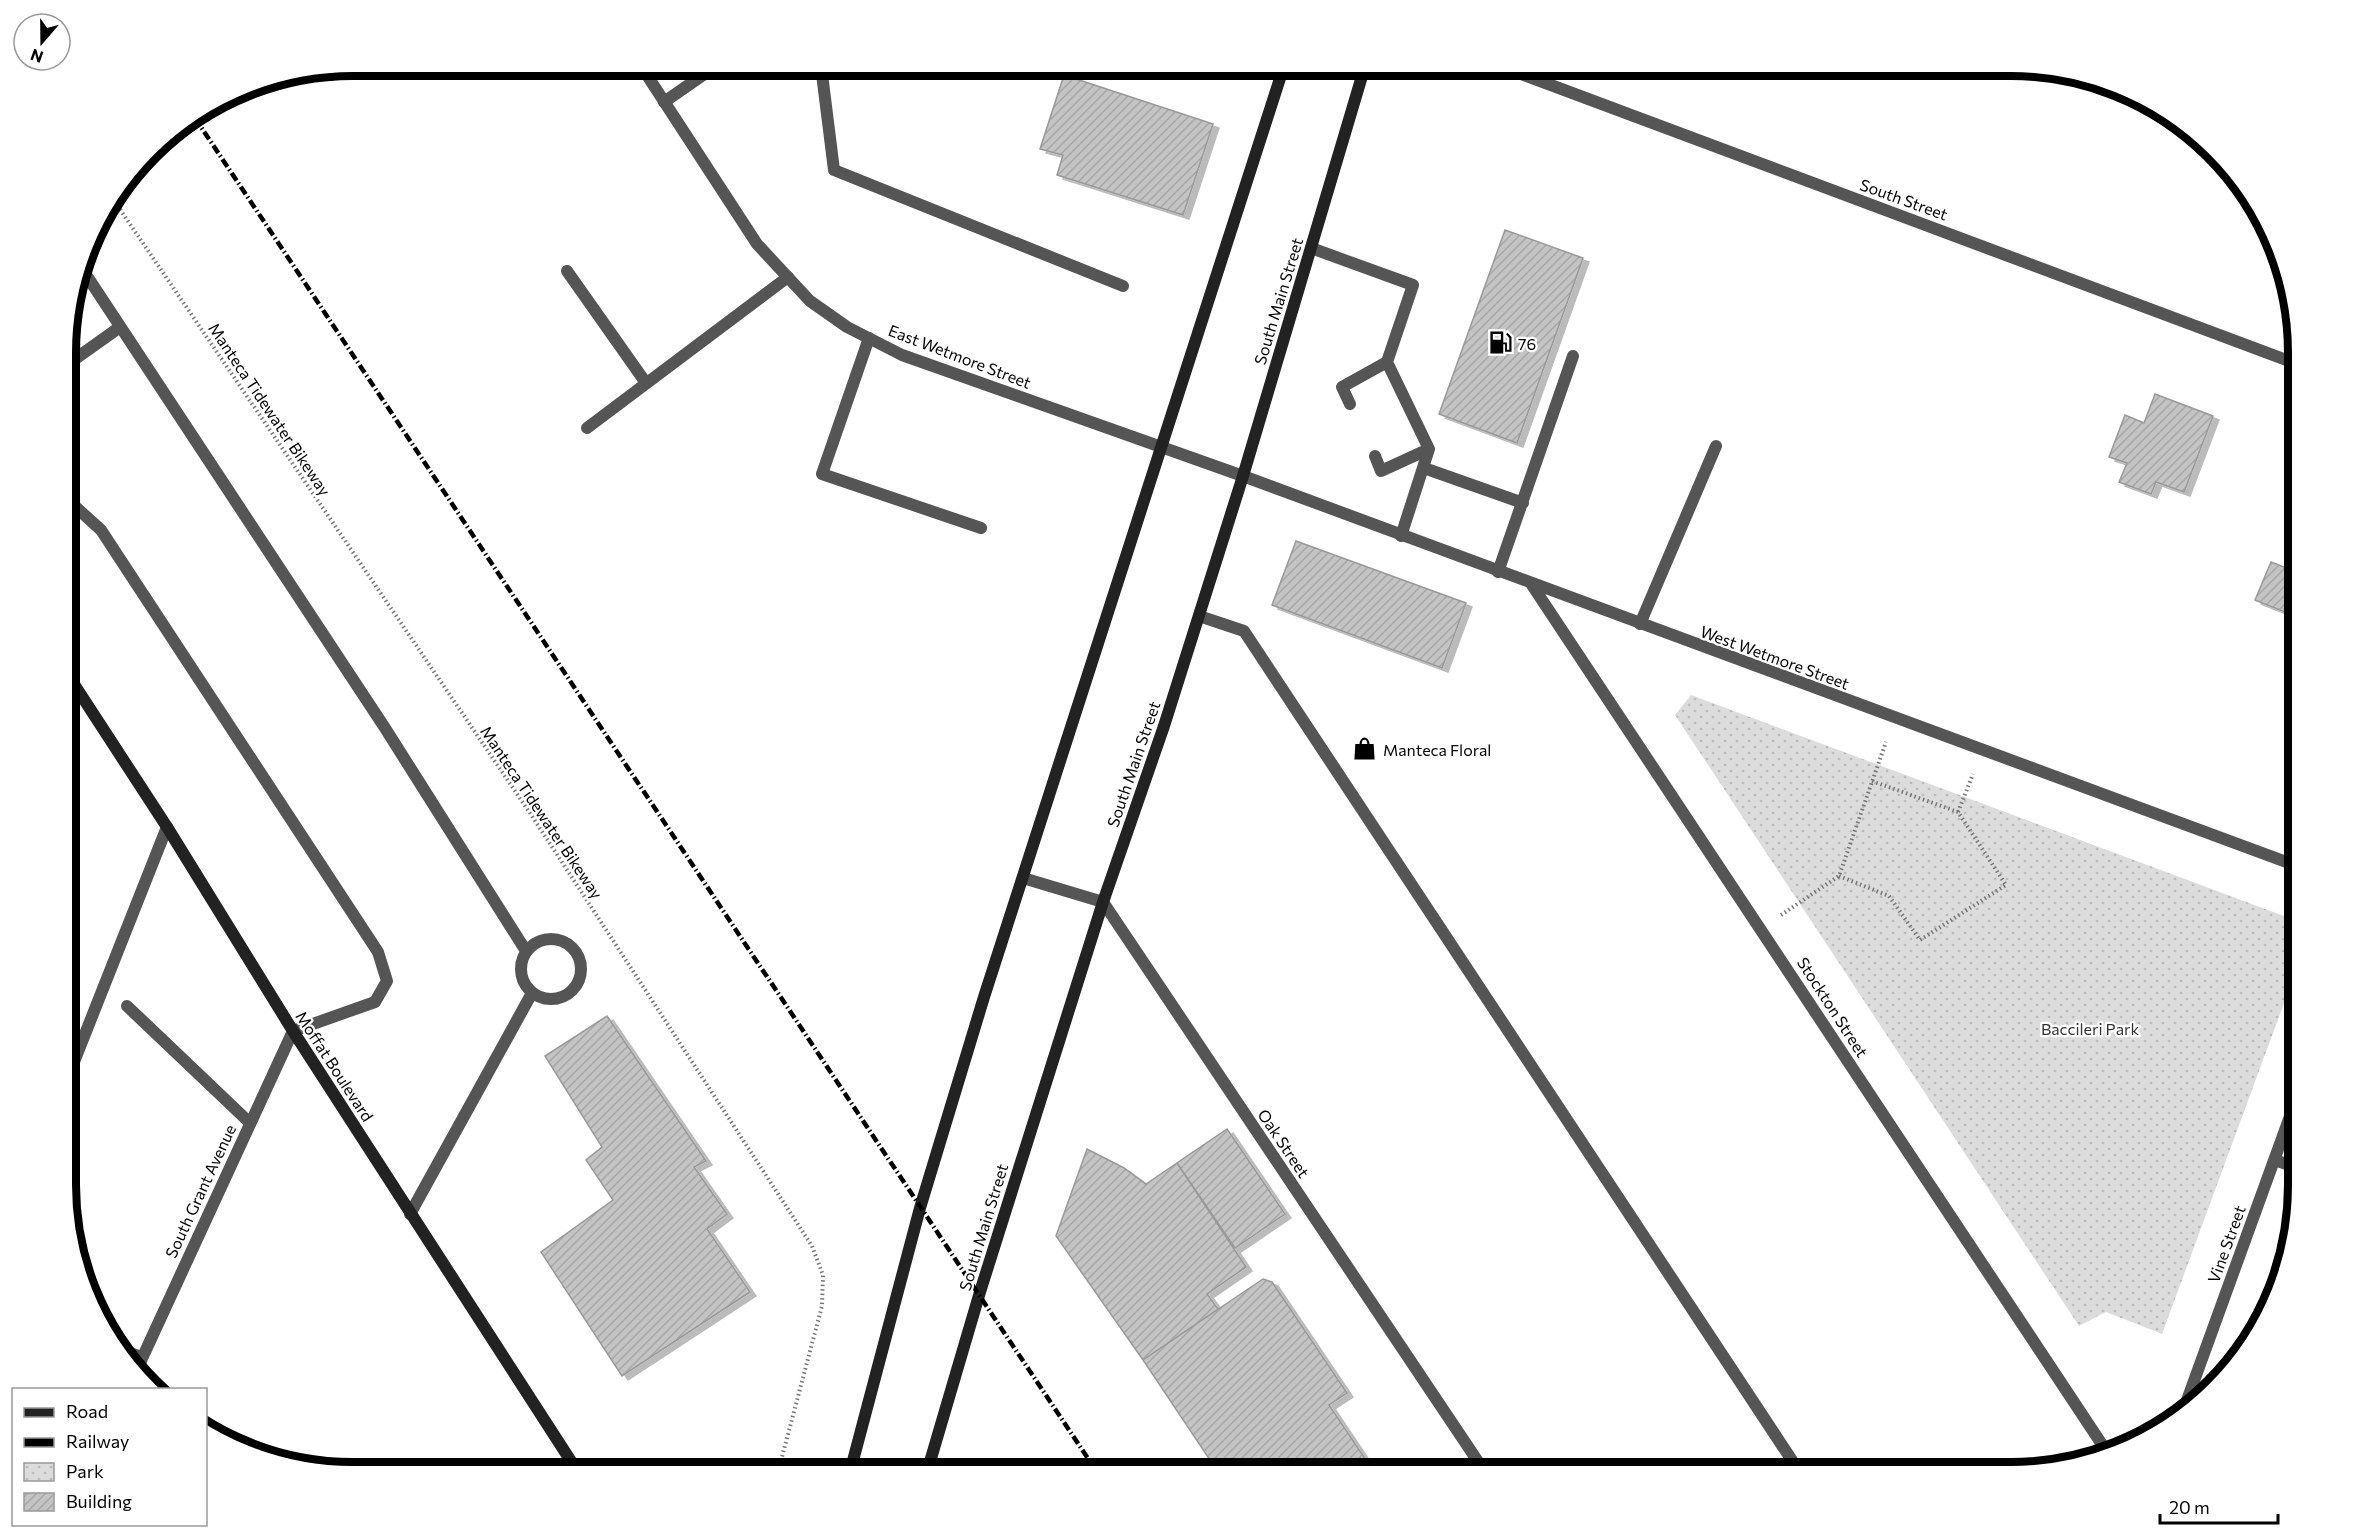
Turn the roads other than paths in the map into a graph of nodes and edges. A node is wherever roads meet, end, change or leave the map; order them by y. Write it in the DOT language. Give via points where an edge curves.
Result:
graph roads {
  1 [pos="647,76"];
  2 [pos="702,76"];
  3 [pos="822,76"];
  4 [pos="1281,76"];
  5 [pos="1362,76"];
  6 [pos="1527,76"];
  7 [pos="664,102"];
  8 [pos="1311,248"];
  9 [pos="567,271"];
  10 [pos="87,278"];
  11 [pos="788,278"];
  12 [pos="1124,286"];
  13 [pos="120,327"];
  14 [pos="869,338"];
  15 [pos="1574,356"];
  16 [pos="76,358"];
  17 [pos="2288,360"];
  18 [pos="1387,362"];
  19 [pos="646,384"];
  20 [pos="1350,404"];
  21 [pos="587,428"];
  22 [pos="1160,446"];
  23 [pos="1716,446"];
  24 [pos="1429,449"];
  25 [pos="1375,456"];
  26 [pos="1424,468"];
  27 [pos="1243,476"];
  28 [pos="1522,503"];
  29 [pos="76,507"];
  30 [pos="981,528"];
  31 [pos="1401,536"];
  32 [pos="1498,572"];
  33 [pos="1532,585"];
  34 [pos="1199,615"];
  35 [pos="1640,624"];
  36 [pos="76,687"];
  37 [pos="167,827"];
  38 [pos="2288,863"];
  39 [pos="1023,878"];
  40 [pos="1103,902"];
  41 [pos="526,951"];
  42 [pos="532,993"];
  43 [pos="127,1006"];
  44 [pos="293,1031"];
  45 [pos="76,1057"];
  46 [pos="2288,1123"];
  47 [pos="250,1124"];
  48 [pos="2275,1160"];
  49 [pos="2288,1165"];
  50 [pos="410,1214"];
  51 [pos="140,1361"];
  52 [pos="2188,1397"];
  53 [pos="2103,1446"];
  54 [pos="571,1462"];
  55 [pos="853,1462"];
  56 [pos="930,1462"];
  57 [pos="1478,1462"];
  58 [pos="1791,1462"];
  1 -- 7 [label="street, East Wetmore Street"];
  2 -- 7 [label="street"];
  3 -- 12 [label="street" via="834,170"];
  4 -- 22 [label="main road"];
  5 -- 8 [label="main road, South Main Street"];
  6 -- 17 [label="street, South Street"];
  7 -- 11 [label="street, East Wetmore Street" via="757,244"];
  8 -- 18 [label="street" via="1413,285"];
  8 -- 27 [label="main road, South Main Street"];
  9 -- 19 [label="street"];
  10 -- 13 [label="street"];
  11 -- 14 [label="street, East Wetmore Street" via="810,301"];
  11 -- 19 [label="street"];
  13 -- 16 [label="street"];
  13 -- 41 [label="street" via="385,728"];
  14 -- 22 [label="street, East Wetmore Street" via="902,355"];
  14 -- 30 [label="street" via="822,474"];
  15 -- 28 [label="street"];
  18 -- 20 [label="street" via="1342,387"];
  18 -- 24 [label="street"];
  19 -- 21 [label="street"];
  22 -- 27 [label="street, East Wetmore Street"];
  22 -- 39 [label="main road"];
  23 -- 35 [label="street"];
  24 -- 25 [label="street" via="1381,471"];
  24 -- 26 [label="street"];
  26 -- 28 [label="street"];
  26 -- 31 [label="street"];
  27 -- 31 [label="street, West Wetmore Street"];
  27 -- 34 [label="main road, South Main Street"];
  28 -- 32 [label="street"];
  29 -- 44 [label="street" via="101,530 378,952 387,981 375,1002"];
  31 -- 32 [label="street, West Wetmore Street"];
  32 -- 33 [label="street, West Wetmore Street"];
  33 -- 35 [label="street, West Wetmore Street"];
  33 -- 53 [label="street, Stockton Street"];
  34 -- 40 [label="main road, South Main Street"];
  34 -- 58 [label="street" via="1244,631"];
  35 -- 38 [label="street, West Wetmore Street"];
  36 -- 37 [label="main road, Moffat Boulevard"];
  37 -- 44 [label="main road, Moffat Boulevard"];
  37 -- 45 [label="street"];
  39 -- 40 [label="street"];
  39 -- 55 [label="main road" via="920,1208"];
  40 -- 56 [label="main road, South Main Street"];
  40 -- 57 [label="street, Oak Street"];
  41 -- 42 [label="street" via="520,970"];
  41 -- 42 [label="street" via="534,944 554,939 572,947 581,964 579,982 565,996 546,1000"];
  42 -- 50 [label="street"];
  43 -- 47 [label="street"];
  44 -- 47 [label="street, South Grant Avenue"];
  44 -- 50 [label="main road, Moffat Boulevard"];
  46 -- 48 [label="street, Vine Street"];
  47 -- 51 [label="street, South Grant Avenue"];
  48 -- 49 [label="street"];
  48 -- 52 [label="street, Vine Street"];
  50 -- 54 [label="main road, Moffat Boulevard"];
}
